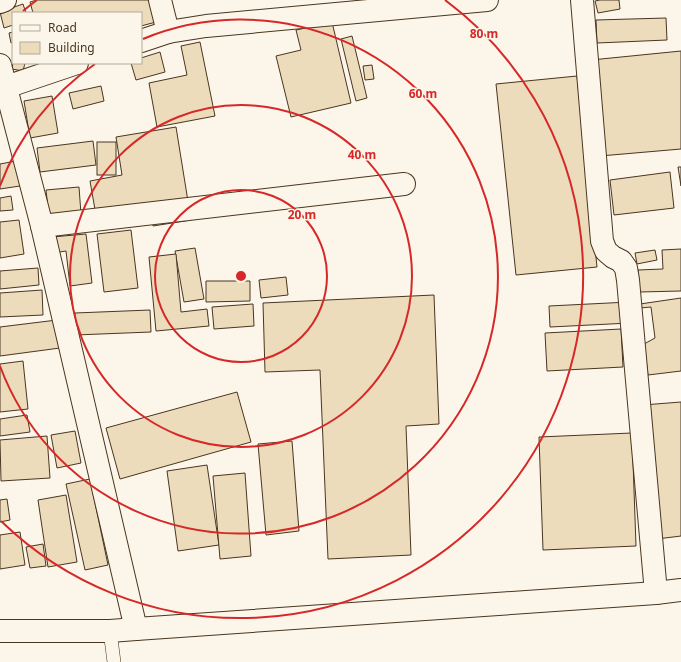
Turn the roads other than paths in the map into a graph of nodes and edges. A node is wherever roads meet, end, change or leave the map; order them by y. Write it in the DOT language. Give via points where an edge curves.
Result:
graph roads {
  1 [pos="5,0"];
  2 [pos="160,0"];
  3 [pos="487,0"];
  4 [pos="582,0"];
  5 [pos="0,2"];
  6 [pos="168,32"];
  7 [pos="142,41"];
  8 [pos="74,64"];
  9 [pos="0,65"];
  10 [pos="3,88"];
  11 [pos="404,184"];
  12 [pos="42,226"];
  13 [pos="681,590"];
  14 [pos="656,593"];
  15 [pos="136,629"];
  16 [pos="0,631"];
  17 [pos="110,631"];
  18 [pos="114,662"];
  1 -- 5 [label="street"];
  2 -- 6 [label="street"];
  3 -- 6 [label="street" via="206,26"];
  4 -- 14 [label="street" via="602,241 606,251 621,261 626,268 628,280"];
  6 -- 7 [label="street"];
  8 -- 10 [label="street"];
  9 -- 10 [label="street"];
  10 -- 12 [label="street"];
  11 -- 12 [label="street"];
  12 -- 15 [label="street"];
  13 -- 14 [label="street"];
  14 -- 15 [label="street"];
  15 -- 17 [label="street"];
  16 -- 17 [label="street"];
  17 -- 18 [label="lane"];
}
